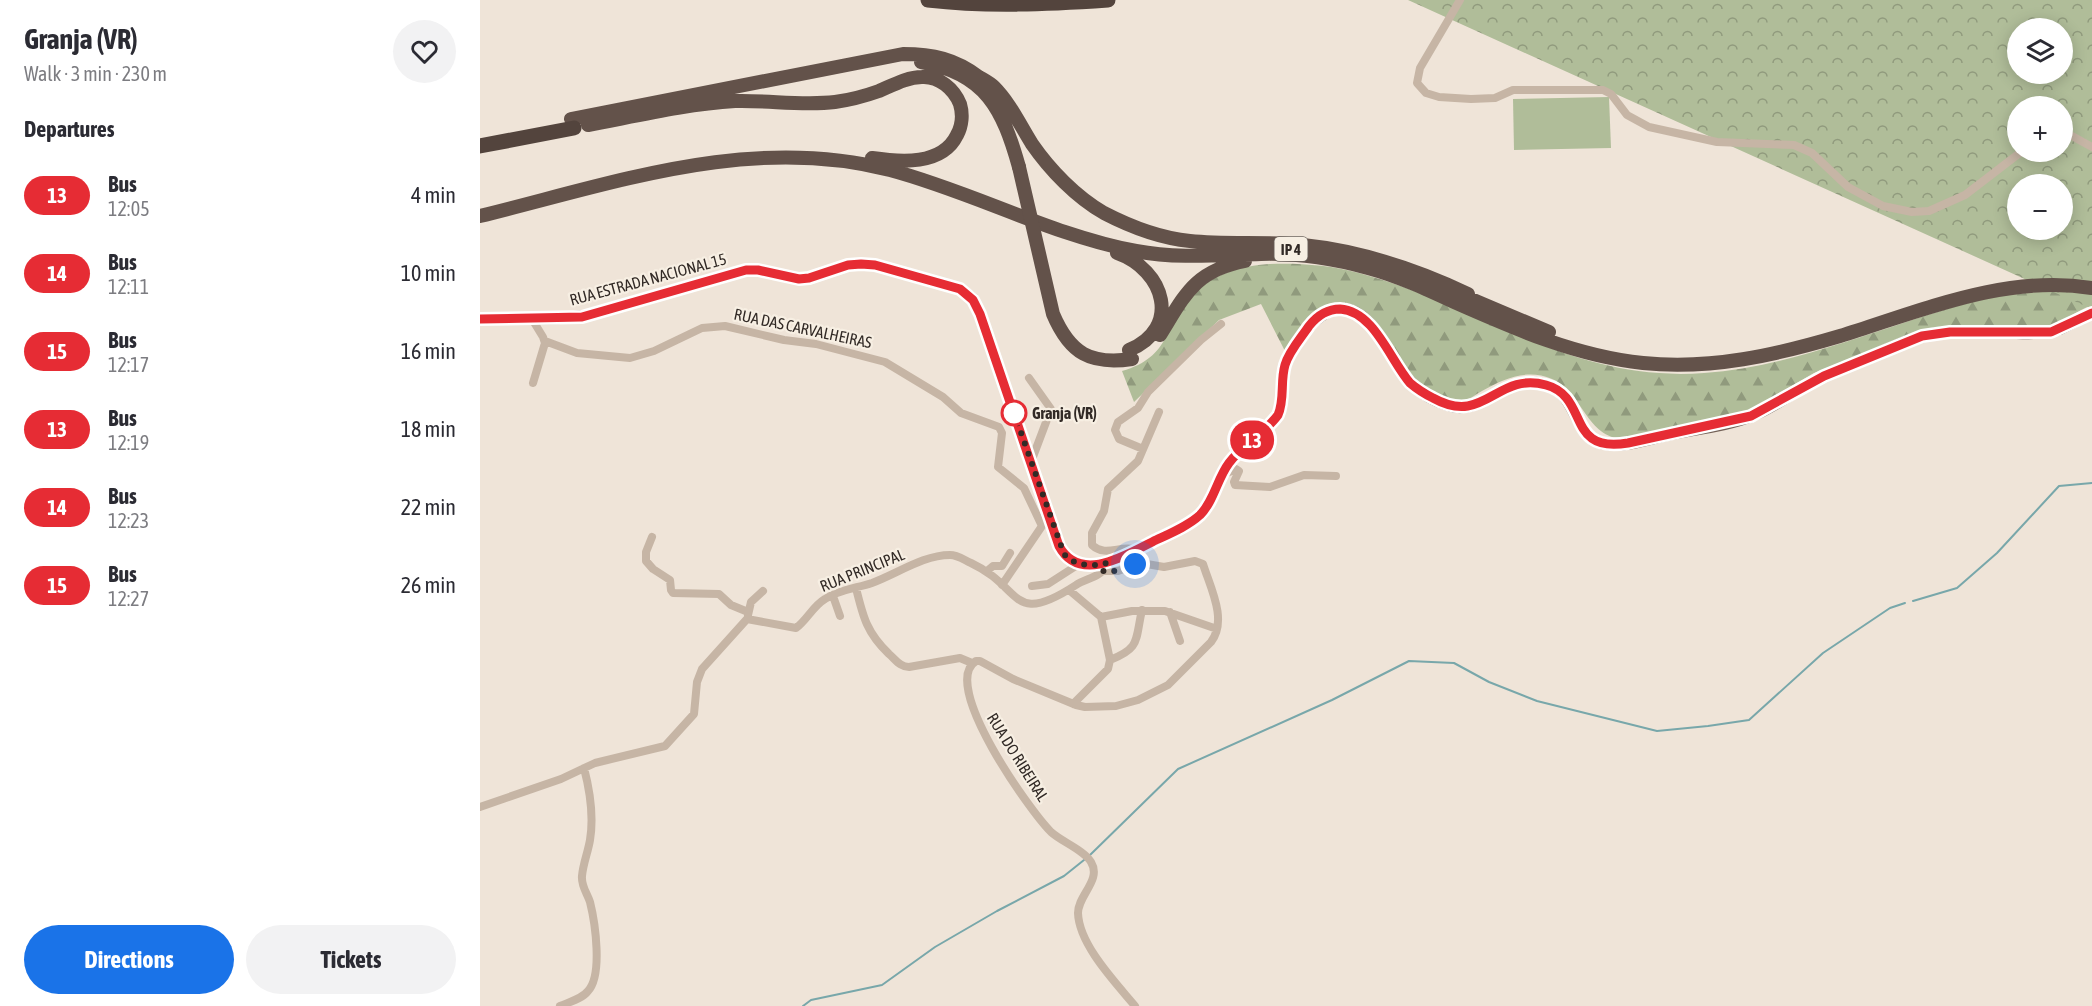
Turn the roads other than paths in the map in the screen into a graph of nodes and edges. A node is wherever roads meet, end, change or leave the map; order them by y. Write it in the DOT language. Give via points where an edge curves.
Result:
graph roads {
  1 [pos="928,0"];
  2 [pos="1108,0"];
  3 [pos="1460,0"];
  4 [pos="985,81"];
  5 [pos="675,109"];
  6 [pos="572,123"];
  7 [pos="480,136"];
  8 [pos="2073,137"];
  9 [pos="480,146"];
  10 [pos="2092,147"];
  11 [pos="2008,162"];
  12 [pos="1023,169"];
  13 [pos="618,176"];
  14 [pos="969,196"];
  15 [pos="480,208"];
  16 [pos="480,216"];
  17 [pos="1301,257"];
  18 [pos="2092,282"];
  19 [pos="2092,288"];
  20 [pos="2092,313"];
  21 [pos="480,319"];
  22 [pos="532,319"];
  23 [pos="1221,324"];
  24 [pos="1539,328"];
  25 [pos="545,341"];
  26 [pos="1131,354"];
  27 [pos="1029,378"];
  28 [pos="533,382"];
  29 [pos="1159,412"];
  30 [pos="1143,449"];
  31 [pos="1031,462"];
  32 [pos="1221,475"];
  33 [pos="1336,476"];
  34 [pos="1040,488"];
  35 [pos="1042,526"];
  36 [pos="652,537"];
  37 [pos="1137,550"];
  38 [pos="1010,552"];
  39 [pos="1079,564"];
  40 [pos="1105,567"];
  41 [pos="987,571"];
  42 [pos="1002,585"];
  43 [pos="1032,586"];
  44 [pos="856,588"];
  45 [pos="1069,590"];
  46 [pos="763,591"];
  47 [pos="832,596"];
  48 [pos="1142,610"];
  49 [pos="1170,612"];
  50 [pos="748,615"];
  51 [pos="840,616"];
  52 [pos="1101,617"];
  53 [pos="1217,629"];
  54 [pos="1180,641"];
  55 [pos="1110,660"];
  56 [pos="972,663"];
  57 [pos="1073,704"];
  58 [pos="584,768"];
  59 [pos="480,807"];
  60 [pos="560,1006"];
  61 [pos="1135,1006"];
  1 -- 2 [label="highway" via="1040,4"];
  3 -- 11 [label="street" via="1420,68 1417,83 1426,93 1439,97 1495,98 1514,90 1603,90 1611,94 1627,115 1649,127 1717,142 1794,145 1812,153 1848,188 1883,206 1912,212 1929,211 1965,195"];
  4 -- 6 [label="highway" via="944,57 903,54"];
  4 -- 12 [label="highway" via="1014,126"];
  4 -- 24 [label="highway" via="994,86 1049,166 1070,188 1125,223 1190,241 1290,244 1365,255 1424,275"];
  5 -- 6 [label="highway"];
  5 -- 12 [label="highway" via="718,97 922,62 960,74 980,88 1008,128"];
  5 -- 13 [label="highway" via="736,101 804,104 848,100 923,76 946,84 956,96 962,118 960,130 949,146 934,156 915,161 760,150 685,158"];
  6 -- 7 [label="highway"];
  6 -- 9 [label="highway"];
  8 -- 10 [label="street"];
  12 -- 26 [label="highway, bridge" via="1059,329 1087,356 1104,361"];
  13 -- 15 [label="highway, IP 4"];
  13 -- 24 [label="highway, IP 4" via="674,163 751,154 834,156 872,162 974,192 1100,237 1139,246 1300,249 1369,261 1421,278"];
  14 -- 16 [label="highway, IP 4" via="888,170 847,162 759,157 676,168"];
  14 -- 17 [label="highway, IP 4" via="1069,233 1150,254"];
  14 -- 26 [label="highway" via="1142,265 1155,282 1162,306 1152,334"];
  17 -- 19 [label="highway, IP 4" via="1368,268 1588,355 1645,363 1712,364 1773,355 1952,300 2005,288"];
  17 -- 26 [label="highway" via="1243,261 1215,270 1187,291 1149,349"];
  18 -- 24 [label="highway, IP 4" via="2004,282 1951,294 1771,349 1712,358 1646,357 1590,349"];
  20 -- 32 [label="main road" via="2051,332 1950,332 1922,336 1824,376 1751,416 1618,445 1591,439 1566,398 1546,385 1512,386 1469,407 1456,408 1439,401 1410,383 1371,324 1352,312 1336,309 1315,319 1285,366 1278,415 1238,452"];
  21 -- 22 [label="main road, RUA ESTRADA NACIONAL 15"];
  22 -- 25 [label="street"];
  22 -- 31 [label="main road, RUA ESTRADA NACIONAL 15" via="591,315 749,269 799,279 848,265 869,264 949,284 965,292 976,304"];
  23 -- 30 [label="street" via="1116,425 1119,440"];
  25 -- 28 [label="street"];
  25 -- 35 [label="street, RUA DAS CARVALHEIRAS" via="577,352 630,358 718,325 814,343 885,362 961,413 999,428 1002,435 998,467 1024,488"];
  27 -- 31 [label="street" via="1051,409"];
  29 -- 30 [label="street"];
  30 -- 37 [label="street" via="1136,463 1108,489 1104,511 1091,539 1094,547 1103,551 1125,547"];
  31 -- 34 [label="main road, RUA ESTRADA NACIONAL 15"];
  32 -- 33 [label="street" via="1236,469 1239,471 1235,485 1269,487 1304,475"];
  32 -- 37 [label="main road" via="1198,517"];
  34 -- 35 [label="street" via="1036,501"];
  34 -- 39 [label="main road, RUA ESTRADA NACIONAL 15" via="1059,546"];
  35 -- 42 [label="street"];
  36 -- 50 [label="street" via="646,561 670,580 672,592 719,594"];
  37 -- 40 [label="main road"];
  38 -- 41 [label="street" via="1002,566"];
  39 -- 40 [label="main road"];
  39 -- 43 [label="street" via="1048,584"];
  40 -- 45 [label="street, RUA PRINCIPAL"];
  40 -- 53 [label="street, RUA PRINCIPAL" via="1118,571 1138,564 1164,567 1200,562 1217,610"];
  41 -- 42 [label="street, RUA PRINCIPAL"];
  41 -- 44 [label="street, RUA PRINCIPAL" via="958,556 945,556"];
  42 -- 45 [label="street, RUA PRINCIPAL" via="1017,599 1031,604 1046,602"];
  44 -- 47 [label="street, RUA PRINCIPAL"];
  44 -- 56 [label="street" via="869,630 902,666 960,658"];
  45 -- 52 [label="street"];
  46 -- 50 [label="street" via="752,600"];
  47 -- 50 [label="street, RUA PRINCIPAL" via="796,628"];
  47 -- 51 [label="street"];
  48 -- 49 [label="street"];
  48 -- 52 [label="street"];
  48 -- 55 [label="street" via="1133,648"];
  49 -- 53 [label="street"];
  49 -- 54 [label="street"];
  50 -- 58 [label="street" via="702,669 694,714 665,746"];
  52 -- 55 [label="street"];
  53 -- 57 [label="street" via="1211,642 1165,687 1122,705"];
  55 -- 57 [label="street" via="1108,669"];
  56 -- 57 [label="street" via="982,662"];
  56 -- 61 [label="street, RUA DO RIBEIRAL" via="968,675 971,704 986,740 1047,828 1092,864 1093,878 1079,907 1081,925 1108,974"];
  58 -- 59 [label="street"];
  58 -- 60 [label="street" via="591,824 582,878 590,906 596,963 593,983 587,992"];
}
